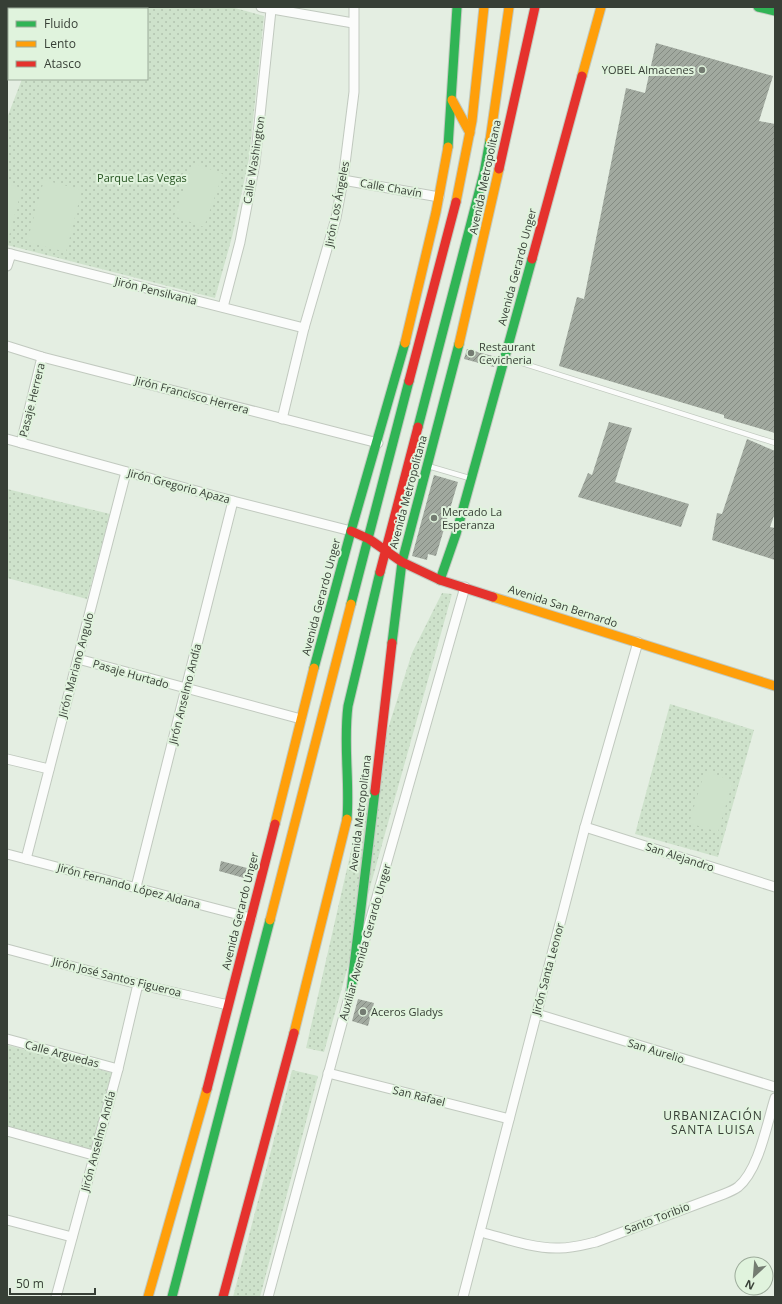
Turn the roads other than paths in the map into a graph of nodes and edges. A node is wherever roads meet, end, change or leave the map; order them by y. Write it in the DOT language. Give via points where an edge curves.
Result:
graph roads {
  1 [pos="261,7"];
  2 [pos="354,7"];
  3 [pos="457,7"];
  4 [pos="484,7"];
  5 [pos="510,7"];
  6 [pos="535,7"];
  7 [pos="602,7"];
  8 [pos="758,7"];
  9 [pos="271,10"];
  10 [pos="775,11"];
  11 [pos="353,23"];
  12 [pos="452,100"];
  13 [pos="470,133"];
  14 [pos="343,180"];
  15 [pos="439,197"];
  16 [pos="9,254"];
  17 [pos="7,266"];
  18 [pos="223,307"];
  19 [pos="304,328"];
  20 [pos="7,346"];
  21 [pos="42,357"];
  22 [pos="504,358"];
  23 [pos="282,419"];
  24 [pos="7,439"];
  25 [pos="21,442"];
  26 [pos="378,443"];
  27 [pos="775,443"];
  28 [pos="428,466"];
  29 [pos="126,472"];
  30 [pos="471,479"];
  31 [pos="233,501"];
  32 [pos="351,531"];
  33 [pos="369,539"];
  34 [pos="385,552"];
  35 [pos="402,562"];
  36 [pos="440,580"];
  37 [pos="465,587"];
  38 [pos="638,642"];
  39 [pos="78,659"];
  40 [pos="775,686"];
  41 [pos="186,689"];
  42 [pos="301,719"];
  43 [pos="7,759"];
  44 [pos="49,769"];
  45 [pos="585,827"];
  46 [pos="7,854"];
  47 [pos="26,859"];
  48 [pos="136,887"];
  49 [pos="775,887"];
  50 [pos="251,918"];
  51 [pos="7,949"];
  52 [pos="138,984"];
  53 [pos="351,991"];
  54 [pos="228,1004"];
  55 [pos="536,1014"];
  56 [pos="7,1039"];
  57 [pos="118,1069"];
  58 [pos="328,1073"];
  59 [pos="775,1087"];
  60 [pos="775,1098"];
  61 [pos="509,1119"];
  62 [pos="7,1131"];
  63 [pos="213,1141"];
  64 [pos="94,1155"];
  65 [pos="183,1176"];
  66 [pos="7,1220"];
  67 [pos="480,1232"];
  68 [pos="72,1237"];
  69 [pos="56,1297"];
  70 [pos="148,1297"];
  71 [pos="172,1297"];
  72 [pos="223,1297"];
  73 [pos="268,1297"];
  74 [pos="463,1297"];
  1 -- 9 [label="street"];
  2 -- 11 [label="street, Jirón Los Ángeles"];
  3 -- 12 [label="street"];
  4 -- 13 [label="street, Avenida Metropolitana"];
  5 -- 34 [label="street, Avenida Metropolitana" via="484,173"];
  6 -- 28 [label="street, Avenida Metropolitana" via="471,294"];
  7 -- 22 [label="street, Avenida Gerardo Unger"];
  8 -- 10 [label="street"];
  9 -- 11 [label="street"];
  9 -- 18 [label="street, Calle Washington" via="256,163 240,242"];
  11 -- 14 [label="street, Jirón Los Ángeles" via="354,92"];
  12 -- 13 [label="street"];
  12 -- 15 [label="street" via="448,148"];
  13 -- 33 [label="street, Avenida Metropolitana" via="462,178"];
  14 -- 15 [label="street, Calle Chavín"];
  14 -- 19 [label="street, Jirón Los Ángeles" via="334,225"];
  15 -- 26 [label="street" via="399,368"];
  16 -- 17 [label="street"];
  16 -- 18 [label="street, Jirón Pensilvania"];
  18 -- 19 [label="street, Jirón Pensilvania"];
  19 -- 23 [label="street, Jirón Los Ángeles"];
  20 -- 21 [label="street, Jirón Francisco Herrera"];
  21 -- 23 [label="street, Jirón Francisco Herrera"];
  21 -- 25 [label="street, Pasaje Herrera"];
  22 -- 27 [label="lane"];
  22 -- 30 [label="street, Avenida Gerardo Unger"];
  23 -- 26 [label="street, Jirón Francisco Herrera"];
  24 -- 25 [label="street, Jirón Gregorio Apaza"];
  25 -- 29 [label="street, Jirón Gregorio Apaza"];
  26 -- 32 [label="street"];
  28 -- 30 [label="lane"];
  28 -- 35 [label="street, Avenida Metropolitana"];
  29 -- 31 [label="street, Jirón Gregorio Apaza"];
  29 -- 39 [label="street, Jirón Mariano Angulo"];
  30 -- 36 [label="street, Avenida Gerardo Unger"];
  31 -- 32 [label="street, Jirón Gregorio Apaza"];
  31 -- 41 [label="street, Jirón Anselmo Andía"];
  32 -- 33 [label="street, Avenida San Bernardo"];
  32 -- 42 [label="street, Avenida Gerardo Unger"];
  33 -- 34 [label="street, Avenida San Bernardo"];
  33 -- 63 [label="street"];
  34 -- 35 [label="street, Avenida San Bernardo"];
  34 -- 72 [label="street" via="348,706 345,728 349,794 346,825 307,983"];
  35 -- 36 [label="street, Avenida San Bernardo"];
  35 -- 53 [label="street, Avenida Metropolitana"];
  36 -- 37 [label="street, Avenida San Bernardo"];
  37 -- 38 [label="street, Avenida San Bernardo"];
  37 -- 53 [label="street, Auxiliar Avenida Gerardo Unger"];
  38 -- 40 [label="street, Avenida San Bernardo"];
  38 -- 45 [label="street, Jirón Santa Leonor"];
  39 -- 41 [label="street, Pasaje Hurtado"];
  39 -- 44 [label="street, Jirón Mariano Angulo"];
  41 -- 42 [label="street, Pasaje Hurtado"];
  41 -- 48 [label="street, Jirón Anselmo Andía"];
  42 -- 50 [label="street, Avenida Gerardo Unger"];
  43 -- 44 [label="street"];
  44 -- 47 [label="street, Jirón Mariano Angulo"];
  45 -- 49 [label="street, San Alejandro"];
  45 -- 55 [label="street, Jirón Santa Leonor"];
  46 -- 47 [label="street, Jirón Fernando López Aldana"];
  47 -- 48 [label="street, Jirón Fernando López Aldana"];
  48 -- 50 [label="street, Jirón Fernando López Aldana"];
  50 -- 54 [label="street, Avenida Gerardo Unger"];
  51 -- 52 [label="street, Jirón José Santos Figueroa"];
  52 -- 54 [label="street, Jirón José Santos Figueroa"];
  52 -- 57 [label="street, Jirón Anselmo Andía"];
  53 -- 58 [label="street, Auxiliar Avenida Gerardo Unger"];
  54 -- 65 [label="street, Avenida Gerardo Unger"];
  55 -- 59 [label="street, San Aurelio"];
  55 -- 61 [label="street, Jirón Santa Leonor"];
  56 -- 57 [label="street, Calle Arguedas"];
  57 -- 64 [label="street, Jirón Anselmo Andía"];
  58 -- 61 [label="street, San Rafael"];
  58 -- 73 [label="street, Auxiliar Avenida Gerardo Unger"];
  60 -- 67 [label="street, Santo Toribio" via="756,1160 749,1174 738,1187 724,1194 596,1242 575,1247 538,1246"];
  61 -- 67 [label="street, Jirón Santa Leonor"];
  62 -- 64 [label="street"];
  63 -- 65 [label="street"];
  63 -- 71 [label="street"];
  64 -- 68 [label="street, Jirón Anselmo Andía"];
  65 -- 70 [label="street, Avenida Gerardo Unger"];
  66 -- 68 [label="street"];
  67 -- 74 [label="street, Jirón Santa Leonor"];
  68 -- 69 [label="street, Jirón Anselmo Andía"];
}
